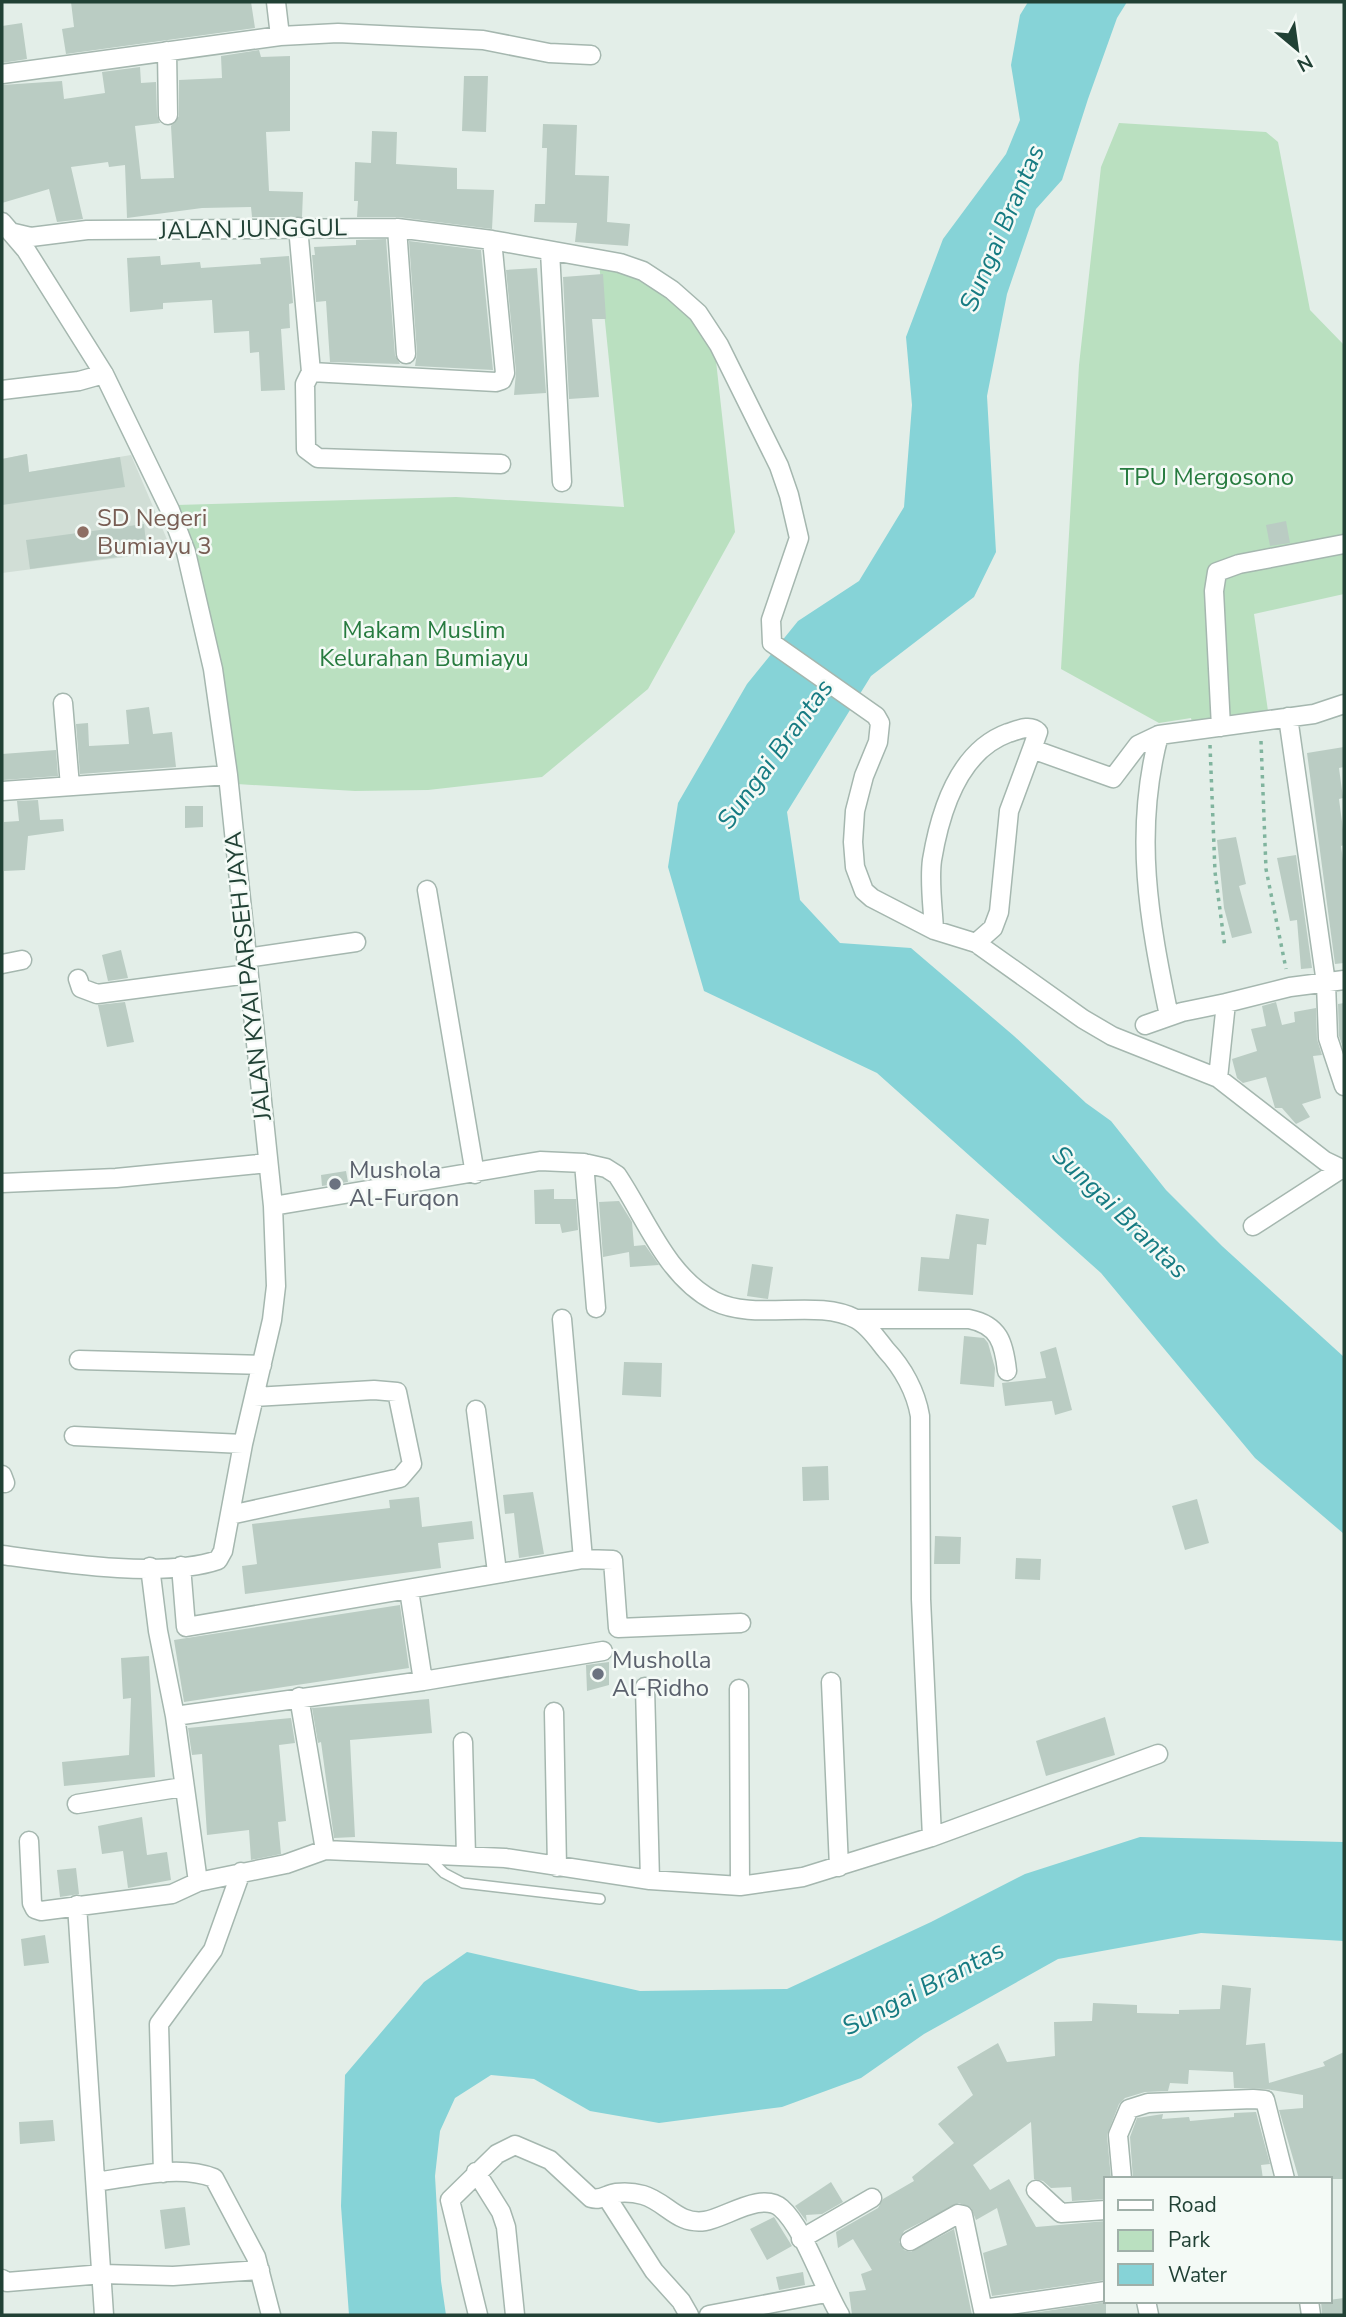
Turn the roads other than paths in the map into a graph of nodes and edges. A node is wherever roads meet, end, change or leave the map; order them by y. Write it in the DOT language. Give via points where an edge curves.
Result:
graph roads {
  1 [pos="276,2"];
  2 [pos="281,36"];
  3 [pos="167,51"];
  4 [pos="591,55"];
  5 [pos="2,74"];
  6 [pos="168,115"];
  7 [pos="298,227"];
  8 [pos="8,228"];
  9 [pos="397,229"];
  10 [pos="492,240"];
  11 [pos="550,251"];
  12 [pos="406,354"];
  13 [pos="311,372"];
  14 [pos="104,374"];
  15 [pos="2,390"];
  16 [pos="501,464"];
  17 [pos="562,482"];
  18 [pos="1344,544"];
  19 [pos="63,703"];
  20 [pos="1344,704"];
  21 [pos="1288,717"];
  22 [pos="1216,728"];
  23 [pos="1159,735"];
  24 [pos="1032,749"];
  25 [pos="228,775"];
  26 [pos="71,786"];
  27 [pos="2,791"];
  28 [pos="427,890"];
  29 [pos="934,930"];
  30 [pos="356,942"];
  31 [pos="976,943"];
  32 [pos="22,960"];
  33 [pos="2,964"];
  34 [pos="247,966"];
  35 [pos="78,979"];
  36 [pos="1344,979"];
  37 [pos="1326,983"];
  38 [pos="1226,1003"];
  39 [pos="1170,1016"];
  40 [pos="1145,1025"];
  41 [pos="1218,1078"];
  42 [pos="1344,1086"];
  43 [pos="268,1163"];
  44 [pos="584,1163"];
  45 [pos="1342,1170"];
  46 [pos="475,1174"];
  47 [pos="2,1183"];
  48 [pos="273,1206"];
  49 [pos="1253,1226"];
  50 [pos="596,1308"];
  51 [pos="562,1319"];
  52 [pos="856,1319"];
  53 [pos="79,1360"];
  54 [pos="262,1365"];
  55 [pos="1007,1371"];
  56 [pos="254,1397"];
  57 [pos="476,1410"];
  58 [pos="75,1436"];
  59 [pos="243,1444"];
  60 [pos="230,1516"];
  61 [pos="2,1555"];
  62 [pos="583,1559"];
  63 [pos="181,1566"];
  64 [pos="150,1567"];
  65 [pos="497,1572"];
  66 [pos="409,1590"];
  67 [pos="741,1623"];
  68 [pos="186,1627"];
  69 [pos="159,1631"];
  70 [pos="603,1651"];
  71 [pos="423,1681"];
  72 [pos="831,1682"];
  73 [pos="645,1687"];
  74 [pos="739,1689"];
  75 [pos="299,1697"];
  76 [pos="554,1712"];
  77 [pos="175,1716"];
  78 [pos="463,1742"];
  79 [pos="1158,1754"];
  80 [pos="183,1787"];
  81 [pos="77,1804"];
  82 [pos="932,1837"];
  83 [pos="29,1841"];
  84 [pos="325,1850"];
  85 [pos="423,1853"];
  86 [pos="466,1856"];
  87 [pos="557,1867"];
  88 [pos="839,1867"];
  89 [pos="241,1872"];
  90 [pos="650,1880"];
  91 [pos="198,1882"];
  92 [pos="740,1886"];
  93 [pos="600,1899"];
  94 [pos="77,1905"];
  95 [pos="476,2172"];
  96 [pos="163,2173"];
  97 [pos="1122,2177"];
  98 [pos="1284,2177"];
  99 [pos="96,2182"];
  100 [pos="1036,2190"];
  101 [pos="606,2196"];
  102 [pos="872,2198"];
  103 [pos="1104,2210"];
  104 [pos="801,2239"];
  105 [pos="910,2241"];
  106 [pos="260,2270"];
  107 [pos="103,2274"];
  108 [pos="2,2279"];
  109 [pos="1104,2291"];
  110 [pos="826,2293"];
  111 [pos="983,2312"];
  112 [pos="104,2315"];
  113 [pos="271,2315"];
  114 [pos="478,2315"];
  115 [pos="514,2315"];
  116 [pos="689,2315"];
  117 [pos="709,2315"];
  118 [pos="840,2315"];
  1 -- 2 [label="street"];
  2 -- 3 [label="street"];
  2 -- 4 [label="street" via="338,33 483,40 549,53"];
  3 -- 5 [label="street"];
  3 -- 6 [label="street"];
  7 -- 8 [label="street, JALAN JUNGGUL" via="87,230 30,237"];
  7 -- 9 [label="street, JALAN JUNGGUL"];
  7 -- 13 [label="street"];
  8 -- 14 [label="street, JALAN KYAI PARSEH JAYA"];
  9 -- 10 [label="street, JALAN JUNGGUL"];
  9 -- 12 [label="street"];
  10 -- 11 [label="street, JALAN JUNGGUL"];
  10 -- 13 [label="street" via="502,380"];
  11 -- 17 [label="street"];
  11 -- 29 [label="street, JALAN JUNGGUL" via="620,263 650,275 698,313 719,345 779,466 798,531 771,620 772,643 880,723 855,811 855,867 864,891 872,898"];
  13 -- 16 [label="street" via="305,384 306,449 311,456"];
  14 -- 15 [label="street"];
  14 -- 25 [label="street, JALAN KYAI PARSEH JAYA" via="186,552 214,669"];
  18 -- 22 [label="street" via="1217,572"];
  19 -- 26 [label="street"];
  20 -- 21 [label="street"];
  21 -- 22 [label="street"];
  21 -- 37 [label="street"];
  22 -- 23 [label="street"];
  23 -- 24 [label="street" via="1138,745 1113,778"];
  23 -- 39 [label="street" via="1147,804 1145,878"];
  24 -- 29 [label="street" via="1038,732 1028,728 1003,735 969,757 947,806 932,862"];
  24 -- 31 [label="street" via="1009,811 999,912 993,928"];
  25 -- 26 [label="street"];
  25 -- 34 [label="street, JALAN KYAI PARSEH JAYA"];
  26 -- 27 [label="street"];
  28 -- 46 [label="street"];
  29 -- 31 [label="street"];
  30 -- 34 [label="street"];
  31 -- 41 [label="street" via="1093,1025"];
  32 -- 33 [label="street"];
  34 -- 35 [label="street" via="97,994 82,988"];
  34 -- 43 [label="street, JALAN KYAI PARSEH JAYA"];
  36 -- 37 [label="street"];
  37 -- 38 [label="street"];
  37 -- 42 [label="street" via="1328,1038"];
  38 -- 39 [label="street"];
  38 -- 41 [label="street"];
  39 -- 40 [label="street"];
  41 -- 45 [label="street"];
  43 -- 47 [label="street" via="116,1178"];
  43 -- 48 [label="street, JALAN KYAI PARSEH JAYA"];
  44 -- 46 [label="street" via="519,1163"];
  44 -- 50 [label="street"];
  44 -- 52 [label="street" via="617,1175 663,1251 685,1279 714,1301 738,1310 820,1311"];
  45 -- 49 [label="street"];
  46 -- 48 [label="street"];
  48 -- 54 [label="street, JALAN KYAI PARSEH JAYA" via="276,1286"];
  51 -- 62 [label="street"];
  52 -- 55 [label="street" via="983,1322 1003,1343"];
  52 -- 82 [label="street" via="892,1356 917,1400 920,1416"];
  53 -- 54 [label="street"];
  54 -- 56 [label="street, JALAN KYAI PARSEH JAYA"];
  56 -- 59 [label="street, JALAN KYAI PARSEH JAYA"];
  56 -- 60 [label="street" via="397,1392 412,1464 400,1478"];
  57 -- 65 [label="street"];
  58 -- 59 [label="street"];
  59 -- 60 [label="street, JALAN KYAI PARSEH JAYA"];
  60 -- 63 [label="street, JALAN KYAI PARSEH JAYA" via="218,1560"];
  61 -- 64 [label="street, JALAN KYAI PARSEH JAYA"];
  62 -- 65 [label="street"];
  62 -- 67 [label="street" via="613,1560 618,1628"];
  63 -- 64 [label="street, JALAN KYAI PARSEH JAYA"];
  63 -- 68 [label="street"];
  64 -- 69 [label="street"];
  65 -- 66 [label="street"];
  66 -- 68 [label="street"];
  66 -- 71 [label="street"];
  68 -- 69 [label="street"];
  69 -- 77 [label="street"];
  70 -- 71 [label="street"];
  71 -- 75 [label="street"];
  72 -- 88 [label="street"];
  73 -- 90 [label="street"];
  74 -- 92 [label="street"];
  75 -- 77 [label="street"];
  75 -- 84 [label="street"];
  76 -- 87 [label="street"];
  77 -- 80 [label="street"];
  78 -- 86 [label="street"];
  79 -- 82 [label="street"];
  80 -- 81 [label="street"];
  80 -- 91 [label="street"];
  82 -- 88 [label="street"];
  83 -- 94 [label="street" via="35,1909"];
  84 -- 85 [label="street"];
  84 -- 89 [label="street" via="286,1864"];
  85 -- 86 [label="street"];
  85 -- 93 [label="lane" via="463,1883"];
  86 -- 87 [label="street"];
  87 -- 90 [label="street"];
  88 -- 92 [label="street"];
  89 -- 91 [label="street"];
  89 -- 96 [label="street" via="213,1950 159,2024"];
  90 -- 92 [label="street"];
  91 -- 94 [label="street" via="172,1895"];
  94 -- 99 [label="street"];
  95 -- 101 [label="street" via="503,2150 520,2146 550,2160 591,2198"];
  95 -- 114 [label="street" via="449,2204"];
  95 -- 115 [label="street" via="506,2227"];
  96 -- 99 [label="street"];
  96 -- 106 [label="street" via="201,2173 214,2178"];
  97 -- 98 [label="street" via="1118,2135 1129,2109 1148,2103 1253,2099 1265,2100"];
  99 -- 107 [label="street"];
  100 -- 103 [label="street" via="1061,2213"];
  101 -- 104 [label="street" via="619,2192 642,2195 692,2222 771,2203 781,2208"];
  101 -- 116 [label="street" via="654,2271"];
  102 -- 104 [label="street"];
  104 -- 110 [label="street"];
  105 -- 111 [label="street" via="963,2215"];
  106 -- 107 [label="street" via="173,2276"];
  106 -- 113 [label="street"];
  107 -- 108 [label="street"];
  107 -- 112 [label="street"];
  109 -- 111 [label="street"];
  110 -- 117 [label="street"];
  110 -- 118 [label="street"];
}
